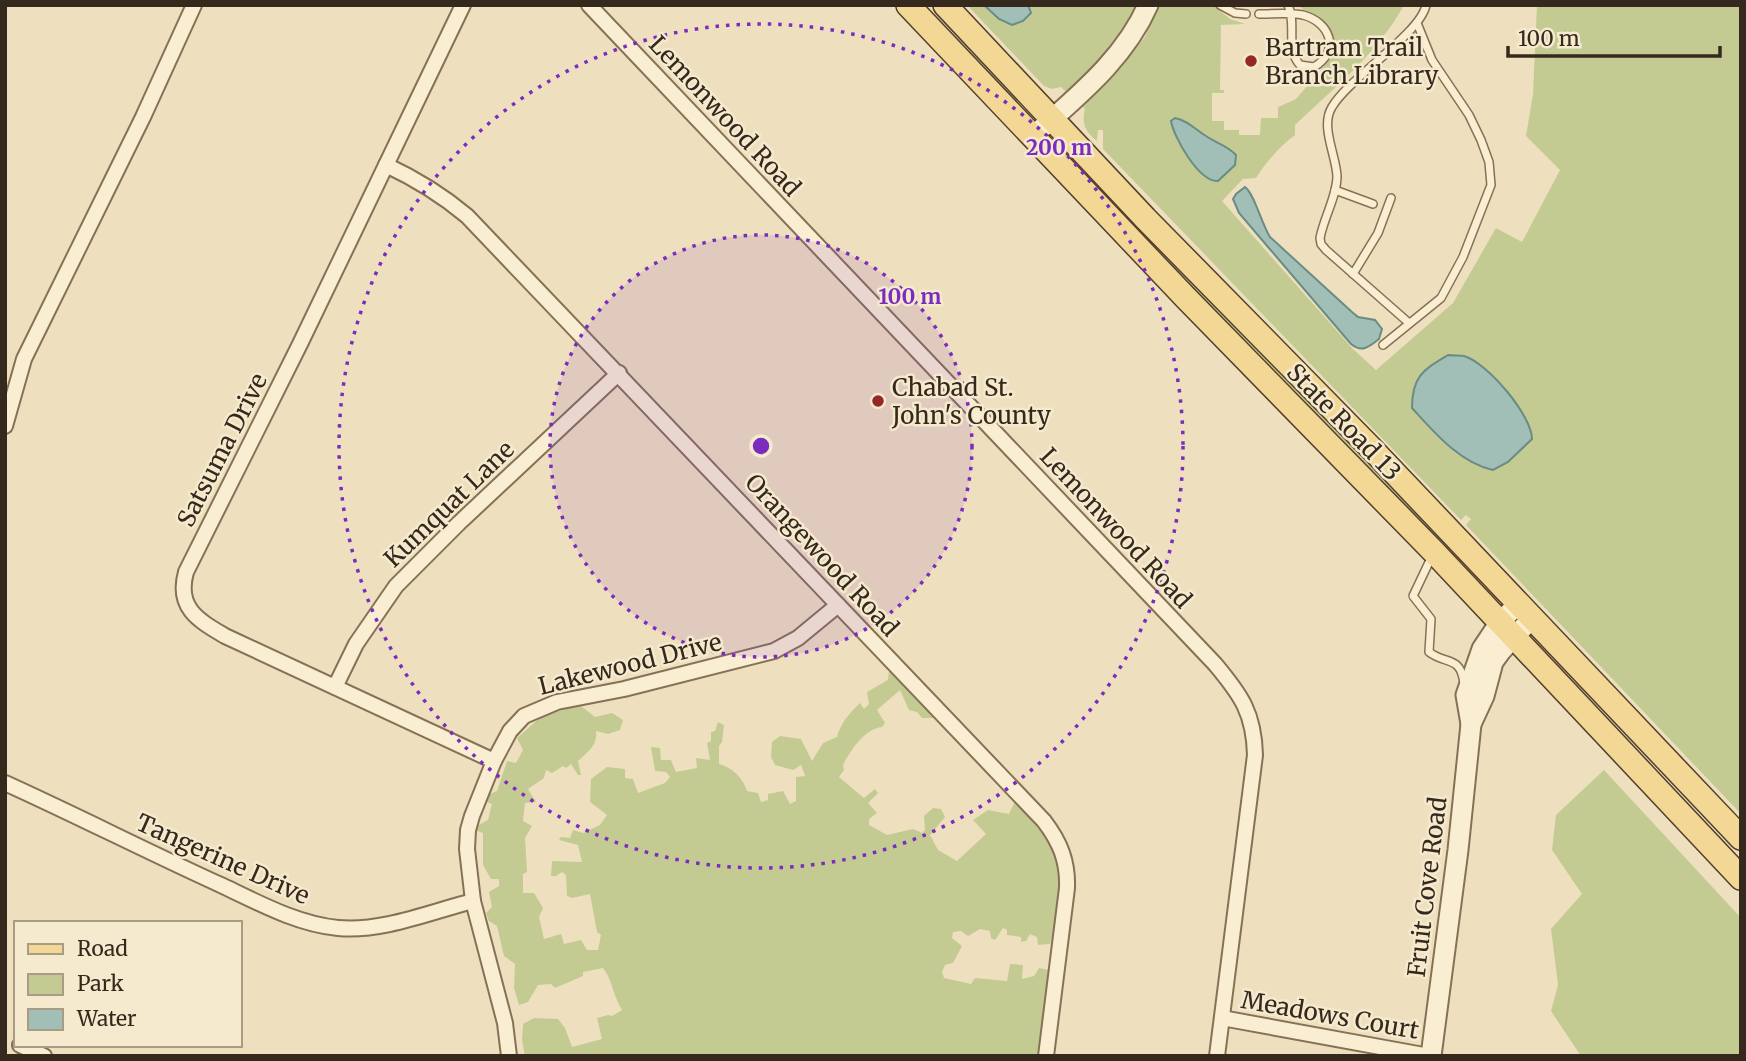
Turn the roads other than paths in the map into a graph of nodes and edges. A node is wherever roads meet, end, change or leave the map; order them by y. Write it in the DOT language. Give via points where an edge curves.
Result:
graph roads {
  1 [pos="194,5"];
  2 [pos="463,5"];
  3 [pos="589,5"];
  4 [pos="908,5"];
  5 [pos="944,5"];
  6 [pos="1148,5"];
  7 [pos="1220,5"];
  8 [pos="1288,5"];
  9 [pos="1426,5"];
  10 [pos="1259,13"];
  11 [pos="1246,14"];
  12 [pos="1292,14"];
  13 [pos="1417,23"];
  14 [pos="1052,119"];
  15 [pos="1032,137"];
  16 [pos="386,165"];
  17 [pos="1335,190"];
  18 [pos="1391,198"];
  19 [pos="1373,204"];
  20 [pos="1353,274"];
  21 [pos="1409,323"];
  22 [pos="1383,345"];
  23 [pos="619,373"];
  24 [pos="5,426"];
  25 [pos="1434,552"];
  26 [pos="838,605"];
  27 [pos="1525,611"];
  28 [pos="1507,629"];
  29 [pos="335,687"];
  30 [pos="1466,695"];
  31 [pos="1471,724"];
  32 [pos="494,761"];
  33 [pos="5,783"];
  34 [pos="1741,838"];
  35 [pos="1741,878"];
  36 [pos="474,901"];
  37 [pos="1222,1018"];
  38 [pos="24,1047"];
  39 [pos="44,1056"];
  40 [pos="509,1056"];
  41 [pos="1046,1056"];
  42 [pos="1217,1056"];
  43 [pos="1430,1056"];
  1 -- 24 [label="street" via="24,359"];
  2 -- 16 [label="street, Satsuma Drive"];
  3 -- 37 [label="street, Lemonwood Road" via="1215,664 1248,708 1255,755"];
  4 -- 15 [label="main road, State Road 13"];
  5 -- 14 [label="main road, State Road 13"];
  6 -- 14 [label="street" via="1112,62"];
  7 -- 11 [label="lane"];
  8 -- 12 [label="lane"];
  9 -- 13 [label="lane"];
  10 -- 12 [label="lane"];
  12 -- 12 [label="lane" via="1319,23 1329,36 1326,58 1314,66 1300,65 1292,53"];
  13 -- 17 [label="lane" via="1330,110"];
  13 -- 21 [label="lane" via="1432,60 1481,139 1491,185 1463,257 1441,298"];
  14 -- 15 [label="street"];
  14 -- 27 [label="main road, State Road 13"];
  15 -- 25 [label="main road, State Road 13"];
  16 -- 23 [label="street, Orangewood Road" via="443,195 467,216"];
  16 -- 29 [label="street, Satsuma Drive" via="183,582 187,605 201,622"];
  17 -- 19 [label="lane"];
  17 -- 20 [label="lane" via="1321,230 1321,244"];
  18 -- 20 [label="lane" via="1378,233"];
  20 -- 21 [label="lane"];
  21 -- 22 [label="lane"];
  23 -- 26 [label="street, Orangewood Road"];
  23 -- 29 [label="street, Kumquat Lane" via="396,586 356,644"];
  25 -- 28 [label="main road, State Road 13"];
  25 -- 30 [label="lane" via="1413,596 1431,619 1429,652 1462,669"];
  26 -- 32 [label="street, Lakewood Drive" via="798,638 756,657 541,707 510,731"];
  26 -- 41 [label="street, Orangewood Road" via="1044,821 1064,853 1067,888"];
  27 -- 28 [label="street, Fruit Cove Road"];
  27 -- 34 [label="main road, State Road 13"];
  28 -- 30 [label="street, Fruit Cove Road" via="1482,649"];
  28 -- 31 [label="street, Fruit Cove Road"];
  28 -- 35 [label="main road, State Road 13"];
  29 -- 32 [label="street, Satsuma Drive"];
  30 -- 31 [label="street, Fruit Cove Road"];
  31 -- 43 [label="street, Fruit Cove Road"];
  32 -- 36 [label="street, Lakewood Drive" via="468,830"];
  33 -- 36 [label="street, Tangerine Drive" via="200,876 314,923 337,928 379,926"];
  36 -- 40 [label="street, Lakewood Drive"];
  37 -- 42 [label="street, Lemonwood Road"];
  37 -- 43 [label="street, Meadows Court"];
  38 -- 39 [label="street"];
}
